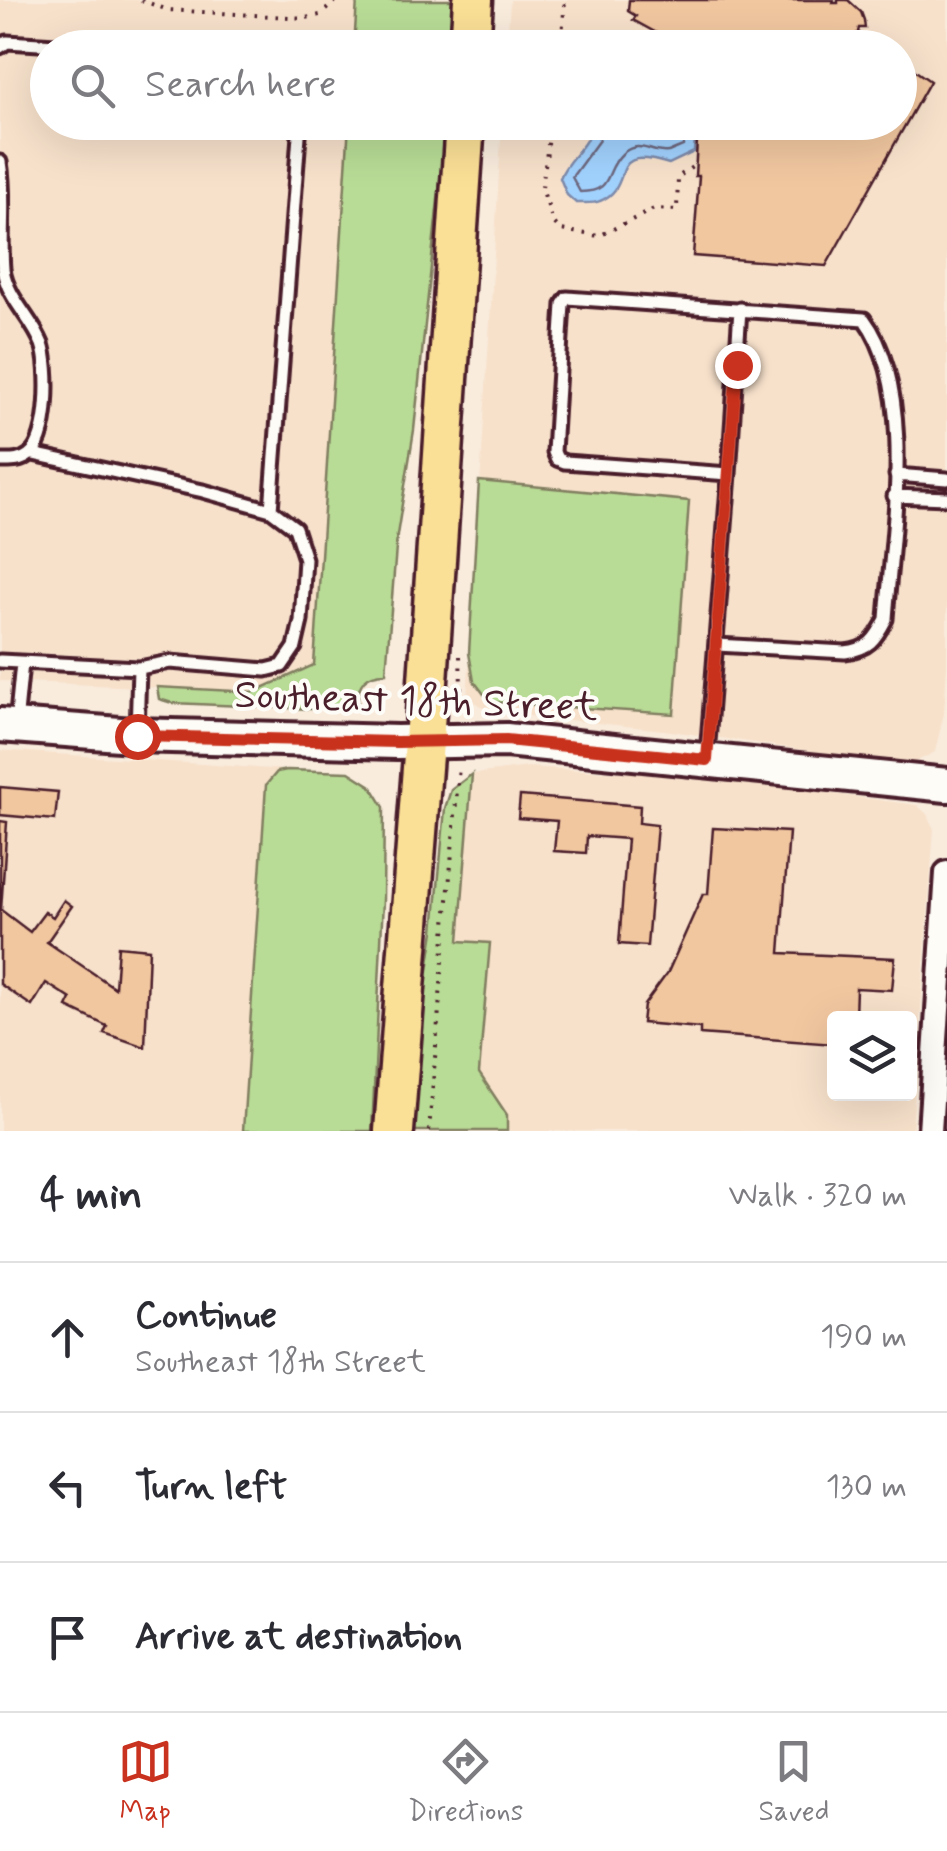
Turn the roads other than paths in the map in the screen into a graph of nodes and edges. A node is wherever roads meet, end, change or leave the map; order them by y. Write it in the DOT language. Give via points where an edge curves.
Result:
graph roads {
  1 [pos="473,0"];
  2 [pos="471,30"];
  3 [pos="30,43"];
  4 [pos="0,47"];
  5 [pos="299,140"];
  6 [pos="464,140"];
  7 [pos="0,162"];
  8 [pos="740,309"];
  9 [pos="32,454"];
  10 [pos="0,461"];
  11 [pos="729,474"];
  12 [pos="896,475"];
  13 [pos="947,480"];
  14 [pos="894,496"];
  15 [pos="947,498"];
  16 [pos="271,510"];
  17 [pos="717,645"];
  18 [pos="0,661"];
  19 [pos="22,663"];
  20 [pos="139,668"];
  21 [pos="8,725"];
  22 [pos="137,736"];
  23 [pos="424,742"];
  24 [pos="707,760"];
  25 [pos="947,785"];
  26 [pos="947,873"];
  27 [pos="936,1130"];
  28 [pos="394,1131"];
  1 -- 2 [label="main road"];
  3 -- 4 [label="lane"];
  5 -- 16 [label="lane"];
  6 -- 23 [label="main road"];
  7 -- 9 [label="lane" via="3,271 42,344 47,392 42,436"];
  8 -- 11 [label="lane"];
  8 -- 11 [label="lane" via="575,296 563,304 557,459"];
  8 -- 12 [label="lane" via="864,319 880,340 897,418"];
  9 -- 10 [label="lane"];
  9 -- 16 [label="lane"];
  11 -- 17 [label="lane"];
  12 -- 13 [label="lane"];
  12 -- 14 [label="lane"];
  14 -- 15 [label="lane"];
  14 -- 17 [label="lane" via="886,619 864,650"];
  16 -- 20 [label="lane" via="295,528 305,559 301,620 282,666 170,662"];
  17 -- 24 [label="lane"];
  18 -- 19 [label="lane"];
  19 -- 20 [label="lane"];
  19 -- 21 [label="lane"];
  20 -- 22 [label="lane"];
  21 -- 22 [label="street, Southeast 18th Street"];
  22 -- 23 [label="street, Southeast 18th Street"];
  23 -- 24 [label="street, Southeast 18th Street" via="506,740"];
  23 -- 28 [label="main road"];
  24 -- 25 [label="street, Southeast 18th Street"];
  26 -- 27 [label="street"];
}
